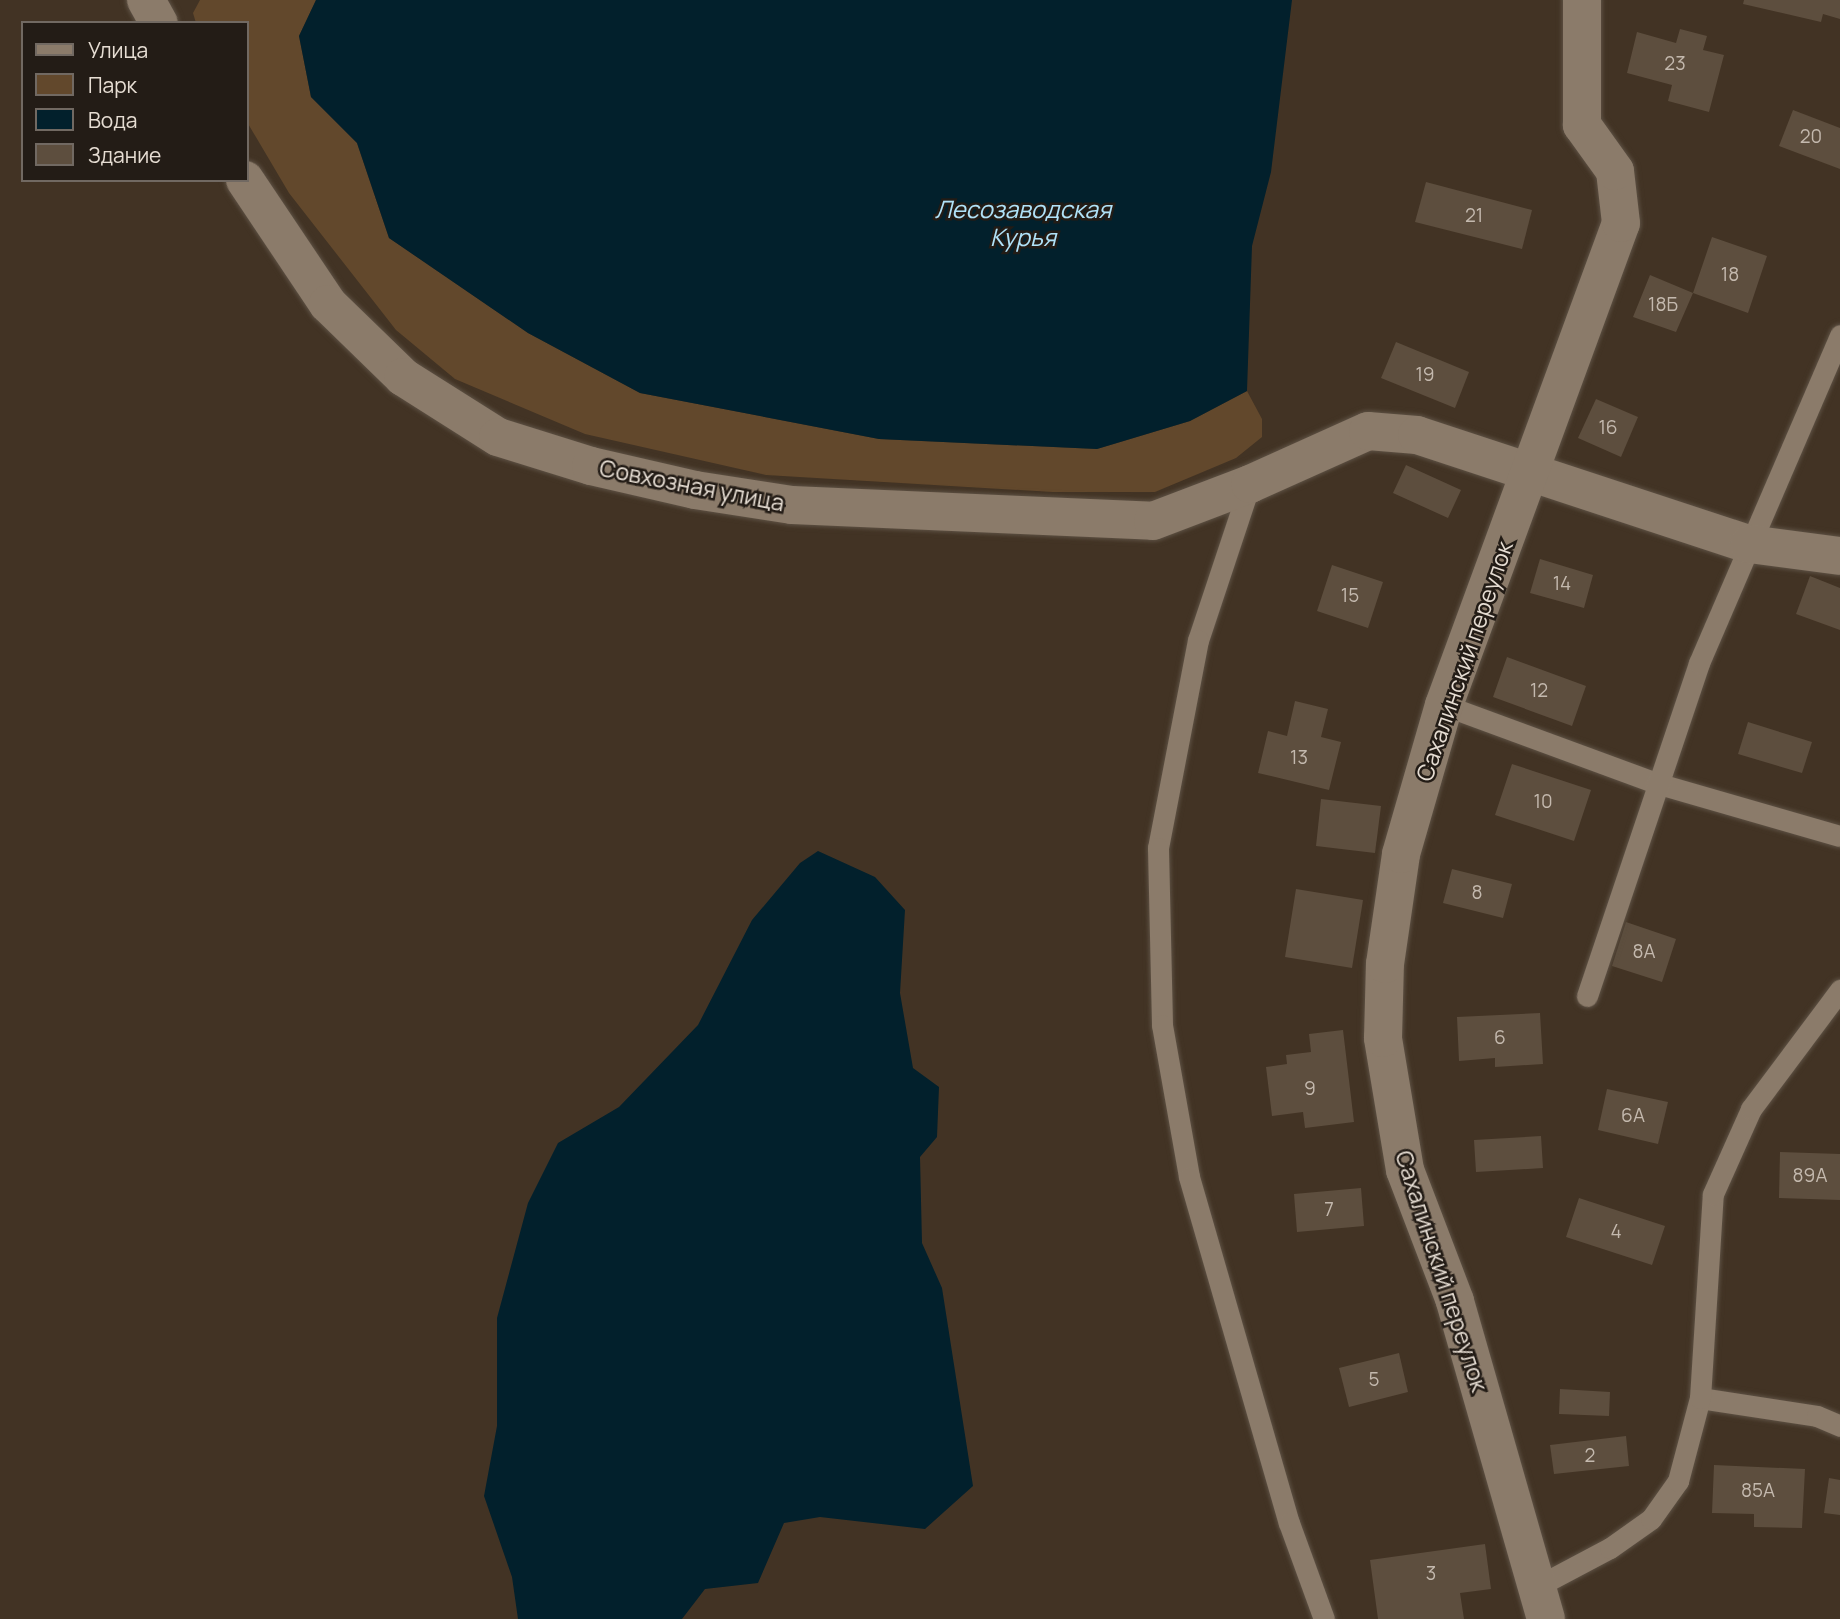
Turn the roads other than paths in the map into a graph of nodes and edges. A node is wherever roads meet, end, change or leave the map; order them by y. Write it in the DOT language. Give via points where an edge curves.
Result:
graph roads {
  1 [pos="146,0"];
  2 [pos="1582,0"];
  3 [pos="158,21"];
  4 [pos="246,182"];
  5 [pos="1840,335"];
  6 [pos="1531,475"];
  7 [pos="1250,484"];
  8 [pos="1749,544"];
  9 [pos="1840,556"];
  10 [pos="1444,705"];
  11 [pos="1656,783"];
  12 [pos="1840,836"];
  13 [pos="1840,989"];
  14 [pos="1587,996"];
  15 [pos="1700,1398"];
  16 [pos="1840,1426"];
  17 [pos="1543,1602"];
  18 [pos="1324,1619"];
  1 -- 3 [label="street"];
  2 -- 6 [label="street, Сахалинский переулок" via="1583,125 1615,171 1621,223"];
  4 -- 7 [label="street, Совхозная улица" via="328,303 403,377 498,437 591,466 695,490 792,505 1139,521 1153,521"];
  5 -- 8 [label="lane"];
  6 -- 7 [label="street, Совхозная улица" via="1417,435 1368,431"];
  6 -- 8 [label="street, Совхозная улица"];
  6 -- 10 [label="street, Сахалинский переулок"];
  7 -- 18 [label="lane" via="1198,640 1158,848 1162,1025 1189,1177 1289,1523"];
  8 -- 9 [label="street, Совхозная улица"];
  8 -- 11 [label="lane"];
  10 -- 11 [label="lane"];
  10 -- 17 [label="street, Сахалинский переулок" via="1401,854 1385,964 1383,1038 1405,1170 1455,1301"];
  11 -- 12 [label="lane"];
  11 -- 14 [label="lane"];
  13 -- 15 [label="lane" via="1752,1109 1713,1194"];
  15 -- 16 [label="lane" via="1817,1416"];
  15 -- 17 [label="lane" via="1678,1481 1651,1519"];
}
